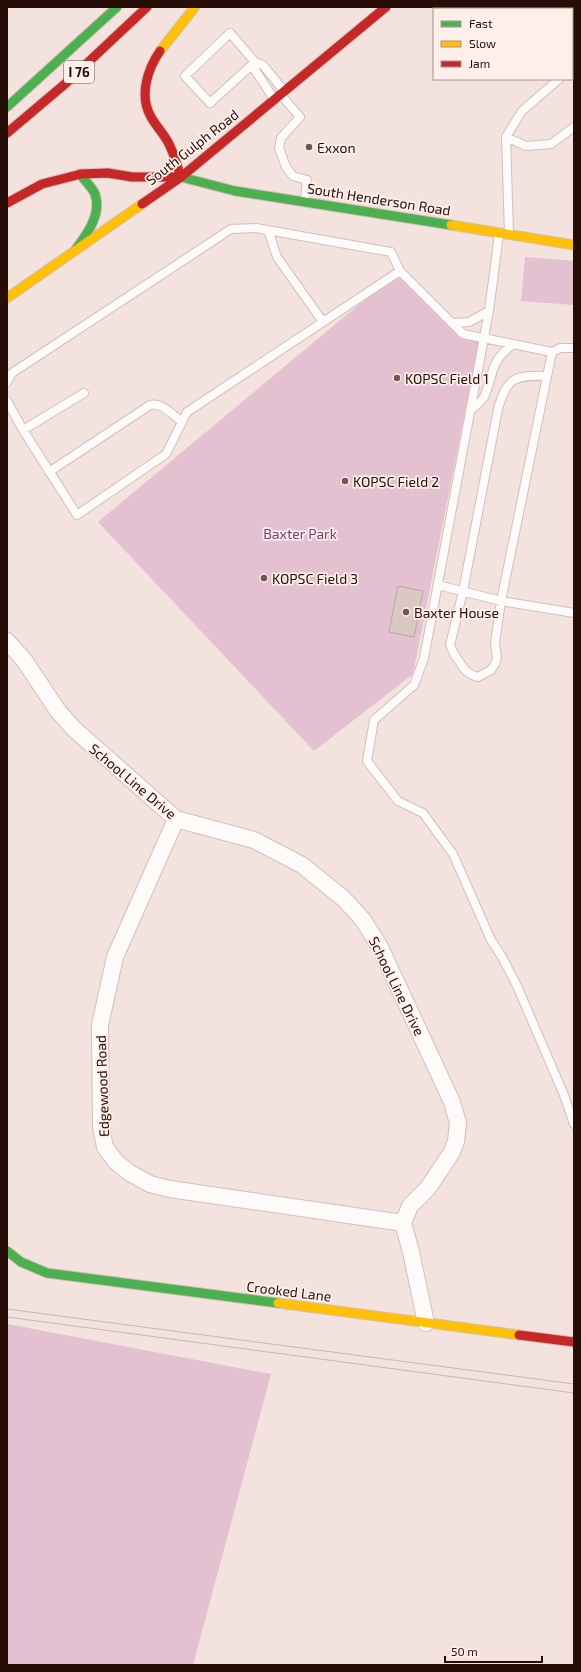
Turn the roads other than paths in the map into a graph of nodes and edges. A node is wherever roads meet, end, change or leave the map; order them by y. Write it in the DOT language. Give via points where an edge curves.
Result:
graph roads {
  1 [pos="117,7"];
  2 [pos="147,7"];
  3 [pos="195,7"];
  4 [pos="386,7"];
  5 [pos="254,62"];
  6 [pos="558,80"];
  7 [pos="280,95"];
  8 [pos="7,107"];
  9 [pos="574,127"];
  10 [pos="7,133"];
  11 [pos="506,137"];
  12 [pos="80,174"];
  13 [pos="180,176"];
  14 [pos="305,202"];
  15 [pos="7,203"];
  16 [pos="268,230"];
  17 [pos="499,233"];
  18 [pos="509,234"];
  19 [pos="574,245"];
  20 [pos="76,250"];
  21 [pos="400,271"];
  22 [pos="7,298"];
  23 [pos="489,311"];
  24 [pos="323,322"];
  25 [pos="452,323"];
  26 [pos="484,339"];
  27 [pos="513,344"];
  28 [pos="574,348"];
  29 [pos="552,352"];
  30 [pos="547,376"];
  31 [pos="7,382"];
  32 [pos="84,393"];
  33 [pos="7,401"];
  34 [pos="470,412"];
  35 [pos="182,422"];
  36 [pos="22,430"];
  37 [pos="49,472"];
  38 [pos="438,585"];
  39 [pos="463,591"];
  40 [pos="501,601"];
  41 [pos="574,613"];
  42 [pos="7,641"];
  43 [pos="176,819"];
  44 [pos="574,1124"];
  45 [pos="403,1223"];
  46 [pos="7,1251"];
  47 [pos="426,1323"];
  48 [pos="574,1342"];
  1 -- 8 [label="main road, I 76"];
  2 -- 10 [label="main road, I 76" via="65,84"];
  3 -- 13 [label="main road" via="155,59 145,84 148,111 168,142"];
  4 -- 7 [label="main road, South Gulph Road"];
  5 -- 5 [label="lane" via="230,32 185,76 210,103"];
  5 -- 7 [label="lane" via="255,70"];
  5 -- 7 [label="lane" via="263,66"];
  6 -- 11 [label="lane" via="522,111"];
  7 -- 13 [label="main road, South Gulph Road"];
  7 -- 14 [label="lane" via="300,117 282,138 279,148 293,176 307,180"];
  9 -- 11 [label="lane" via="551,144 526,146"];
  11 -- 18 [label="lane"];
  12 -- 13 [label="main road, South Henderson Road"];
  12 -- 15 [label="main road, South Henderson Road" via="49,181"];
  12 -- 20 [label="main road" via="94,194 97,205 93,222"];
  13 -- 14 [label="main road, South Henderson Road" via="235,191"];
  13 -- 20 [label="main road, South Gulph Road"];
  14 -- 17 [label="main road, South Henderson Road"];
  16 -- 21 [label="lane" via="391,252"];
  16 -- 24 [label="lane" via="277,257"];
  16 -- 31 [label="lane" via="231,230 12,373"];
  17 -- 18 [label="main road, South Henderson Road"];
  17 -- 23 [label="lane"];
  18 -- 19 [label="main road, South Henderson Road"];
  20 -- 22 [label="main road, South Gulph Road"];
  21 -- 24 [label="lane"];
  21 -- 25 [label="lane"];
  23 -- 25 [label="lane" via="469,322"];
  23 -- 26 [label="lane"];
  24 -- 35 [label="lane" via="187,412"];
  25 -- 26 [label="lane" via="462,334"];
  26 -- 27 [label="lane"];
  26 -- 34 [label="lane"];
  27 -- 29 [label="lane"];
  27 -- 34 [label="lane" via="496,361 485,396"];
  28 -- 29 [label="lane" via="560,348"];
  29 -- 30 [label="lane"];
  30 -- 39 [label="lane" via="518,378 510,383 503,393"];
  30 -- 40 [label="lane"];
  32 -- 36 [label="lane"];
  33 -- 36 [label="lane"];
  34 -- 38 [label="lane"];
  35 -- 37 [label="lane" via="161,406 150,405"];
  35 -- 37 [label="lane" via="166,454 77,515"];
  36 -- 37 [label="lane"];
  38 -- 39 [label="lane"];
  38 -- 44 [label="lane" via="424,658 414,685 374,720 367,761 398,801 423,813 452,854 491,940 502,956 516,986 564,1095"];
  39 -- 40 [label="lane"];
  39 -- 40 [label="lane" via="450,645 458,662 478,677 487,673 497,658 495,643"];
  40 -- 41 [label="lane"];
  42 -- 43 [label="street, School Line Drive" via="24,660 58,711 74,729"];
  43 -- 45 [label="street, School Line Drive" via="254,840 302,865 344,900 363,920 380,947 452,1102 458,1123 452,1152 428,1188 410,1206"];
  43 -- 45 [label="street, Edgewood Road" via="115,958 100,1025 101,1127 105,1147 116,1162 150,1184"];
  45 -- 47 [label="street"];
  46 -- 47 [label="main road, Crooked Lane" via="29,1267 47,1273"];
  47 -- 48 [label="main road, Crooked Lane"];
}
